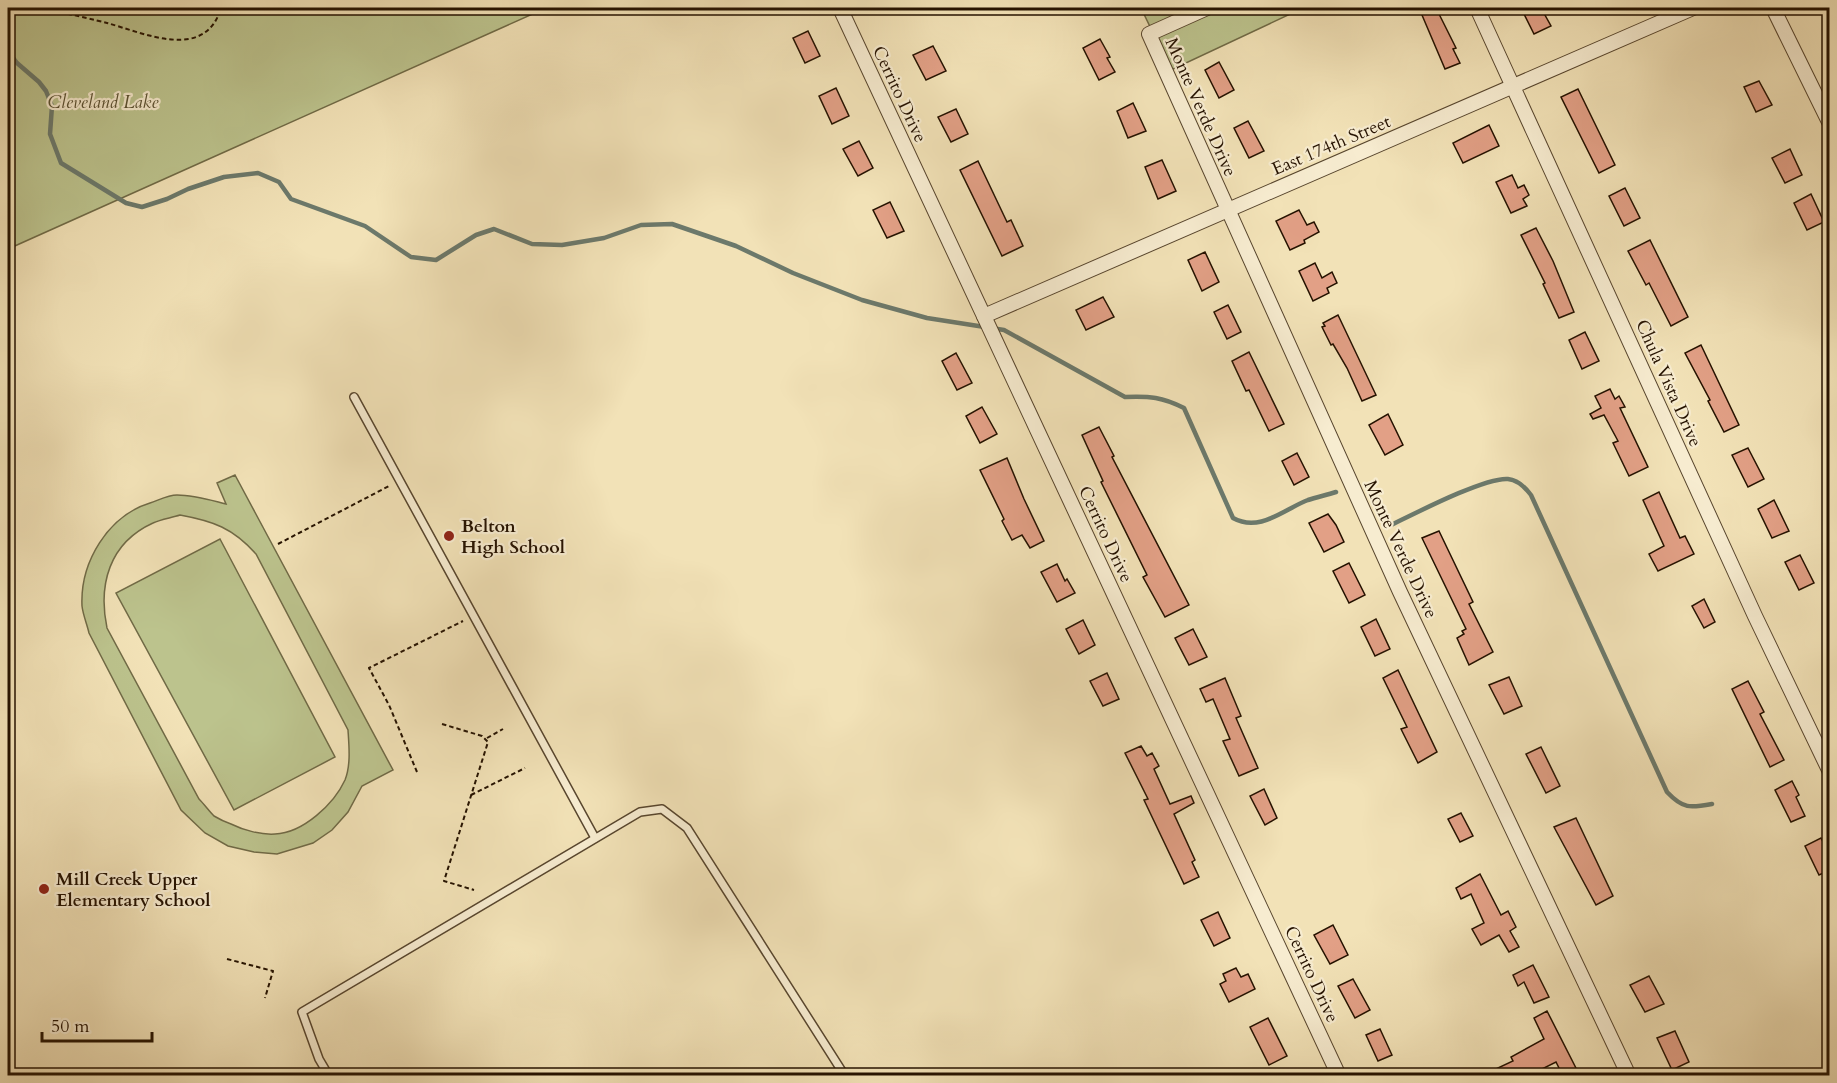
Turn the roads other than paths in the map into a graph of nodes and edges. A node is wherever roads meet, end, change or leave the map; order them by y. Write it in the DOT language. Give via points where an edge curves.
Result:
graph roads {
  1 [pos="840,8"];
  2 [pos="1207,8"];
  3 [pos="1478,8"];
  4 [pos="1693,8"];
  5 [pos="1773,8"];
  6 [pos="1514,85"];
  7 [pos="1830,124"];
  8 [pos="1227,210"];
  9 [pos="984,316"];
  10 [pos="354,397"];
  11 [pos="1830,772"];
  12 [pos="595,838"];
  13 [pos="329,1076"];
  14 [pos="845,1076"];
  15 [pos="1339,1076"];
  16 [pos="1629,1076"];
  1 -- 9 [label="street, Cerrito Drive"];
  2 -- 8 [label="street, Monte Verde Drive" via="1149,34"];
  3 -- 6 [label="street, Chula Vista Drive"];
  4 -- 6 [label="street, East 174th Street"];
  5 -- 7 [label="street"];
  6 -- 8 [label="street, East 174th Street"];
  6 -- 11 [label="street, Chula Vista Drive"];
  8 -- 9 [label="street, East 174th Street"];
  8 -- 16 [label="street, Monte Verde Drive" via="1400,592"];
  9 -- 15 [label="street, Cerrito Drive"];
  10 -- 12 [label="lane"];
  12 -- 13 [label="lane" via="302,1012"];
  12 -- 14 [label="lane" via="640,812 662,809 687,828"];
}
